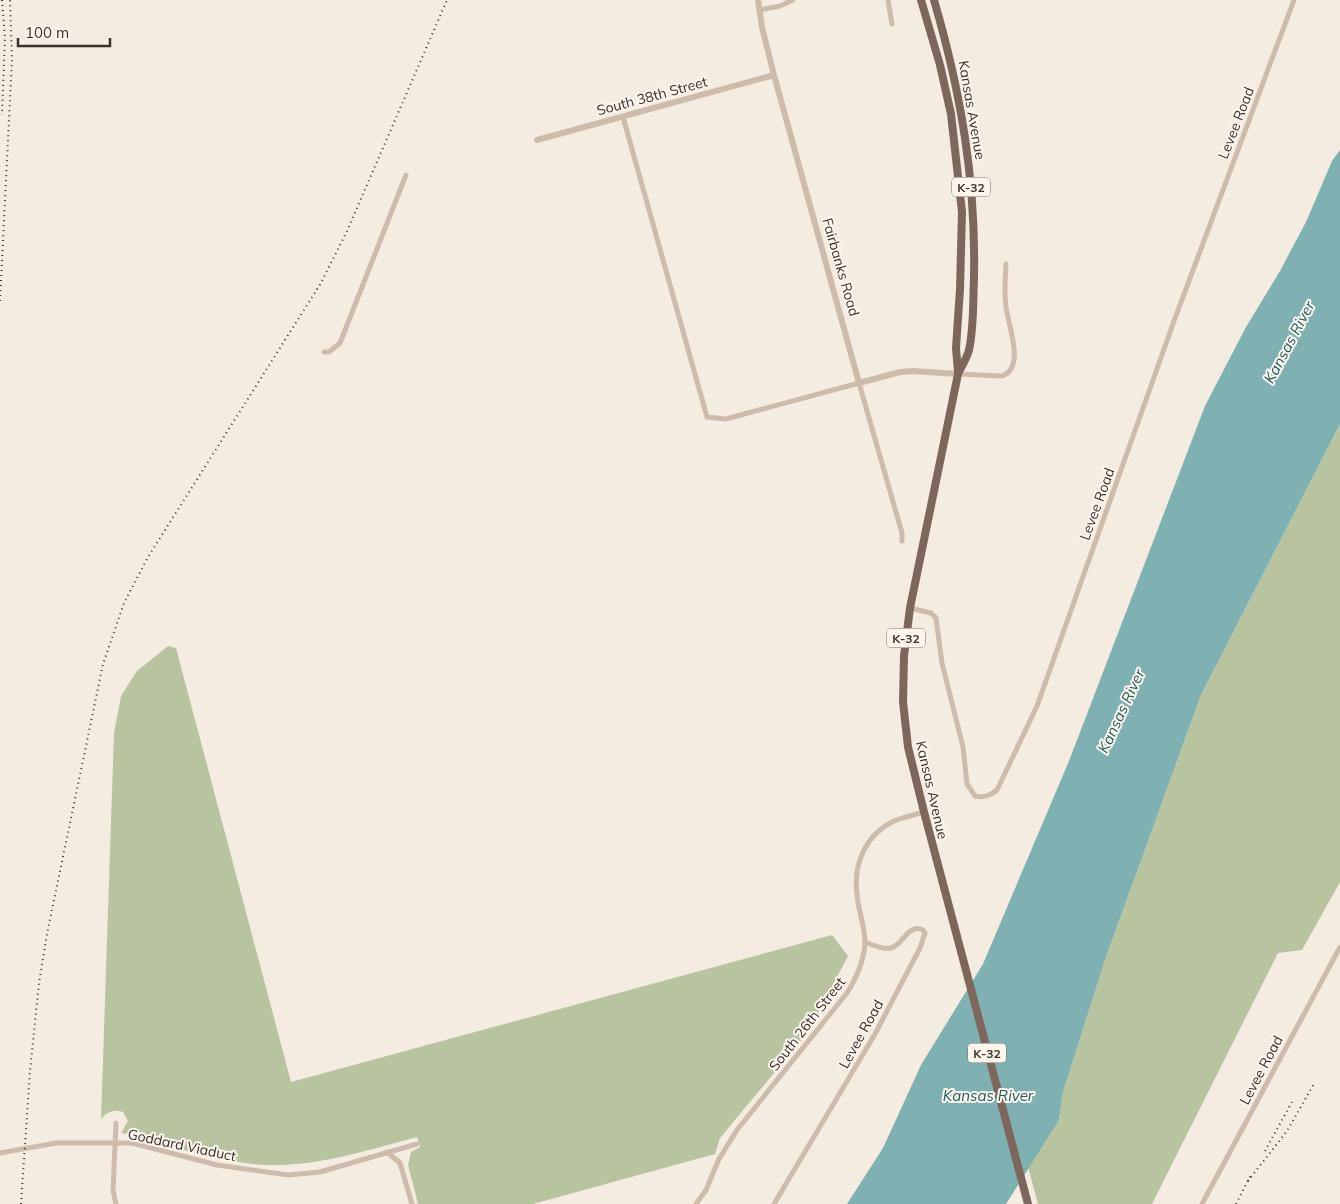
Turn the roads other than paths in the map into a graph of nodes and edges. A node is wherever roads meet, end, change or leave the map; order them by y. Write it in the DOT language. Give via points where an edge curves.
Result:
graph roads {
  1 [pos="758,0"];
  2 [pos="793,0"];
  3 [pos="888,0"];
  4 [pos="921,0"];
  5 [pos="934,0"];
  6 [pos="1294,0"];
  7 [pos="759,10"];
  8 [pos="892,24"];
  9 [pos="774,75"];
  10 [pos="623,117"];
  11 [pos="536,140"];
  12 [pos="406,175"];
  13 [pos="1006,264"];
  14 [pos="324,352"];
  15 [pos="958,374"];
  16 [pos="859,383"];
  17 [pos="902,540"];
  18 [pos="910,608"];
  19 [pos="924,812"];
  20 [pos="865,942"];
  21 [pos="1340,947"];
  22 [pos="116,1124"];
  23 [pos="417,1144"];
  24 [pos="387,1152"];
  25 [pos="0,1153"];
  26 [pos="116,1204"];
  27 [pos="412,1204"];
  28 [pos="696,1204"];
  29 [pos="774,1204"];
  30 [pos="1028,1204"];
  31 [pos="1202,1204"];
  1 -- 7 [label="street, Fairbanks Road"];
  2 -- 7 [label="street"];
  3 -- 8 [label="street"];
  4 -- 15 [label="main road, Kansas Avenue / K-32" via="951,114 962,212 956,348"];
  5 -- 15 [label="main road, Kansas Avenue / K-32" via="959,95 972,190 975,246 973,308 969,351"];
  6 -- 18 [label="street, Levee Road" via="1174,321 1037,706 996,790 986,797 974,796 967,784 964,746 942,663 936,618 931,613"];
  7 -- 9 [label="street, Fairbanks Road"];
  9 -- 10 [label="street, South 38th Street"];
  9 -- 16 [label="street, Fairbanks Road"];
  10 -- 11 [label="street, South 38th Street"];
  10 -- 16 [label="street" via="707,417 726,419"];
  12 -- 14 [label="street" via="340,343"];
  13 -- 15 [label="street" via="1004,292 1014,348 1012,368 1002,376"];
  15 -- 16 [label="street" via="900,372"];
  15 -- 18 [label="main road, Kansas Avenue / K-32"];
  16 -- 17 [label="street, Fairbanks Road"];
  18 -- 19 [label="main road, Kansas Avenue / K-32" via="903,702 908,747"];
  19 -- 20 [label="street, South 26th Street" via="894,821 881,829 863,851 856,886"];
  19 -- 30 [label="main road, Kansas Avenue / K-32"];
  20 -- 28 [label="street, South 26th Street" via="860,969 847,992 737,1130"];
  20 -- 29 [label="street, Levee Road" via="887,949 915,928 925,933 875,1034"];
  21 -- 31 [label="street, Levee Road"];
  22 -- 26 [label="street" via="113,1190"];
  23 -- 24 [label="street, Goddard Viaduct"];
  24 -- 25 [label="street, Goddard Viaduct" via="320,1172 288,1175 217,1166 132,1143 76,1142 37,1145"];
  24 -- 27 [label="street" via="400,1163"];
}
